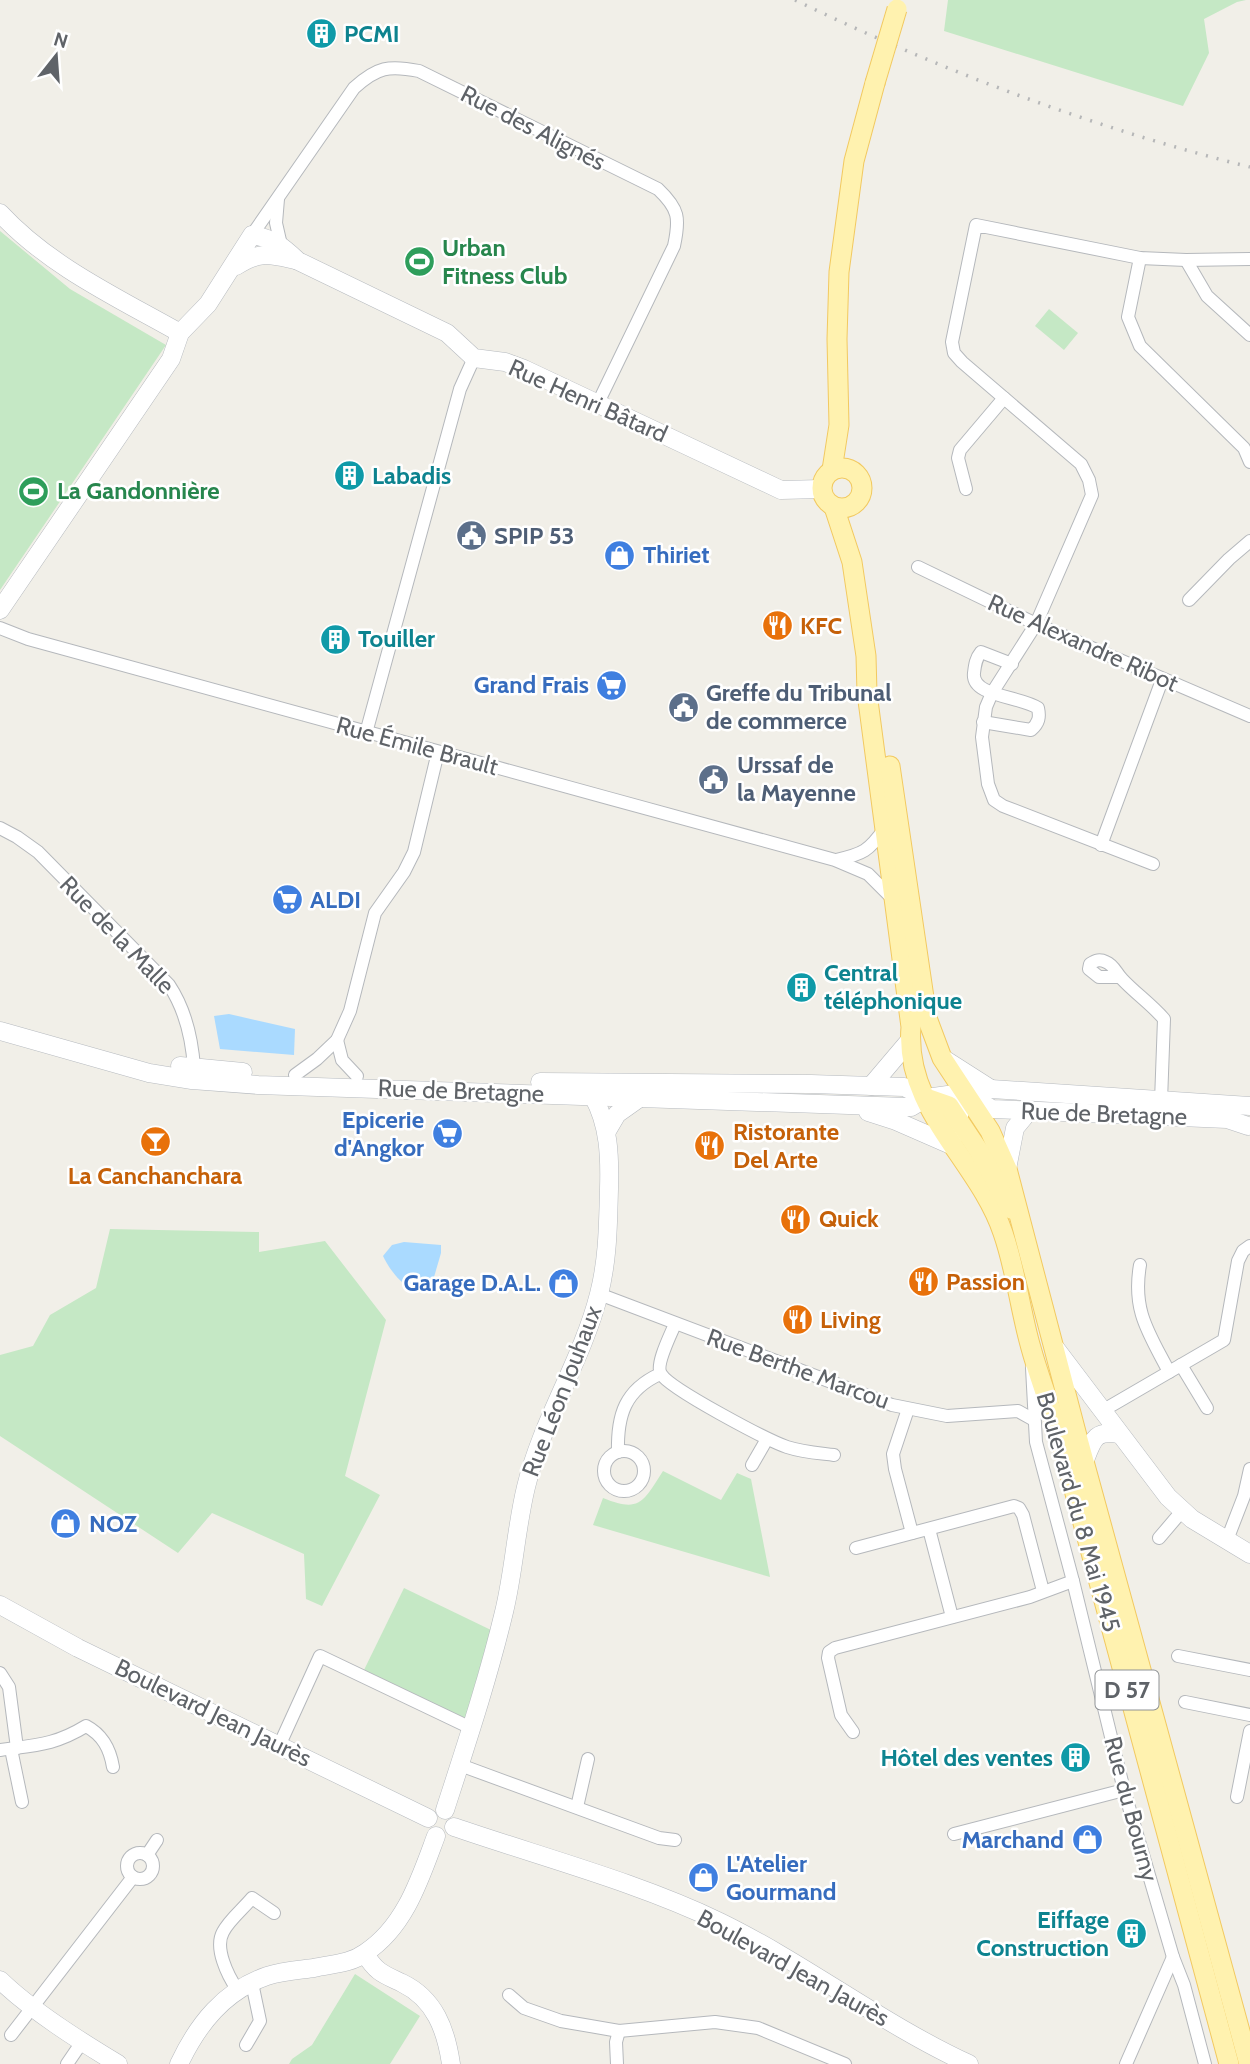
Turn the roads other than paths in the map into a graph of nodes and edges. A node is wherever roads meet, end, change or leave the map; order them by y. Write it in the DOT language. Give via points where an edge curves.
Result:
graph roads {
  1 [pos="898,4"];
  2 [pos="278,198"];
  3 [pos="0,213"];
  4 [pos="270,235"];
  5 [pos="254,255"];
  6 [pos="1140,258"];
  7 [pos="1250,259"];
  8 [pos="1186,260"];
  9 [pos="298,261"];
  10 [pos="233,268"];
  11 [pos="180,333"];
  12 [pos="1250,335"];
  13 [pos="474,358"];
  14 [pos="1004,398"];
  15 [pos="598,403"];
  16 [pos="839,425"];
  17 [pos="1250,462"];
  18 [pos="832,470"];
  19 [pos="858,475"];
  20 [pos="821,489"];
  21 [pos="966,489"];
  22 [pos="857,502"];
  23 [pos="834,507"];
  24 [pos="1250,541"];
  25 [pos="852,562"];
  26 [pos="918,567"];
  27 [pos="1189,600"];
  28 [pos="0,610"];
  29 [pos="1036,624"];
  30 [pos="0,628"];
  31 [pos="866,656"];
  32 [pos="1012,664"];
  33 [pos="1161,680"];
  34 [pos="992,693"];
  35 [pos="1250,716"];
  36 [pos="983,722"];
  37 [pos="366,733"];
  38 [pos="438,752"];
  39 [pos="0,828"];
  40 [pos="886,828"];
  41 [pos="1101,845"];
  42 [pos="835,860"];
  43 [pos="1153,864"];
  44 [pos="895,901"];
  45 [pos="1120,977"];
  46 [pos="0,1019"];
  47 [pos="0,1031"];
  48 [pos="911,1033"];
  49 [pos="337,1040"];
  50 [pos="942,1058"];
  51 [pos="194,1068"];
  52 [pos="295,1074"];
  53 [pos="357,1076"];
  54 [pos="871,1086"];
  55 [pos="991,1089"];
  56 [pos="965,1093"];
  57 [pos="593,1096"];
  58 [pos="641,1097"];
  59 [pos="926,1098"];
  60 [pos="1161,1101"];
  61 [pos="845,1106"];
  62 [pos="1029,1111"];
  63 [pos="1249,1117"];
  64 [pos="958,1119"];
  65 [pos="607,1131"];
  66 [pos="951,1145"];
  67 [pos="1007,1169"];
  68 [pos="1022,1229"];
  69 [pos="1250,1246"];
  70 [pos="1140,1265"];
  71 [pos="599,1294"];
  72 [pos="675,1324"];
  73 [pos="1030,1347"];
  74 [pos="1056,1349"];
  75 [pos="1181,1365"];
  76 [pos="1169,1372"];
  77 [pos="660,1374"];
  78 [pos="1033,1392"];
  79 [pos="1207,1408"];
  80 [pos="908,1409"];
  81 [pos="1003,1411"];
  82 [pos="1102,1411"];
  83 [pos="1034,1420"];
  84 [pos="1119,1434"];
  85 [pos="767,1438"];
  86 [pos="618,1452"];
  87 [pos="834,1455"];
  88 [pos="1085,1460"];
  89 [pos="752,1465"];
  90 [pos="1250,1469"];
  91 [pos="1182,1511"];
  92 [pos="929,1529"];
  93 [pos="912,1533"];
  94 [pos="1159,1538"];
  95 [pos="1227,1540"];
  96 [pos="856,1548"];
  97 [pos="1250,1554"];
  98 [pos="1073,1581"];
  99 [pos="1043,1591"];
  100 [pos="0,1605"];
  101 [pos="951,1617"];
  102 [pos="1178,1656"];
  103 [pos="1250,1670"];
  104 [pos="0,1673"];
  105 [pos="1185,1702"];
  106 [pos="1250,1715"];
  107 [pos="471,1728"];
  108 [pos="1250,1731"];
  109 [pos="853,1732"];
  110 [pos="279,1746"];
  111 [pos="9,1749"];
  112 [pos="588,1759"];
  113 [pos="1247,1759"];
  114 [pos="460,1765"];
  115 [pos="113,1767"];
  116 [pos="1124,1790"];
  117 [pos="1237,1797"];
  118 [pos="22,1802"];
  119 [pos="577,1807"];
  120 [pos="445,1810"];
  121 [pos="428,1818"];
  122 [pos="454,1828"];
  123 [pos="954,1834"];
  124 [pos="436,1836"];
  125 [pos="157,1840"];
  126 [pos="675,1840"];
  127 [pos="147,1855"];
  128 [pos="133,1877"];
  129 [pos="274,1913"];
  130 [pos="365,1954"];
  131 [pos="1173,1957"];
  132 [pos="0,1980"];
  133 [pos="245,1986"];
  134 [pos="509,1996"];
  135 [pos="32,2005"];
  136 [pos="619,2031"];
  137 [pos="1220,2034"];
  138 [pos="10,2035"];
  139 [pos="82,2042"];
  140 [pos="246,2045"];
  141 [pos="67,2064"];
  142 [pos="118,2064"];
  143 [pos="179,2064"];
  144 [pos="451,2064"];
  145 [pos="617,2064"];
  146 [pos="845,2064"];
  147 [pos="969,2064"];
  148 [pos="1126,2064"];
  149 [pos="1205,2064"];
  150 [pos="1223,2064"];
  151 [pos="1229,2064"];
  152 [pos="1237,2064"];
  153 [pos="1249,2064"];
  1 -- 16 [label="main road, bridge" via="854,161 839,272"];
  2 -- 4 [label="street, Rue des Alignés"];
  2 -- 4 [label="street"];
  2 -- 15 [label="street, Rue des Alignés" via="354,88 383,68 401,67 419,71 658,189 671,201 678,220 674,246"];
  3 -- 11 [label="main road" via="69,270"];
  4 -- 5 [label="street, Rue des Alignés"];
  4 -- 9 [label="main road, Rue Henri Bâtard"];
  4 -- 10 [label="main road"];
  5 -- 9 [label="main road"];
  5 -- 10 [label="main road"];
  6 -- 8 [label="street"];
  6 -- 14 [label="street" via="976,225 952,342 962,362"];
  6 -- 17 [label="street" via="1128,317 1140,346 1244,448"];
  7 -- 8 [label="street"];
  8 -- 12 [label="street" via="1207,296"];
  9 -- 13 [label="main road, Rue Henri Bâtard" via="447,333"];
  10 -- 11 [label="main road"];
  11 -- 28 [label="main road" via="171,359"];
  13 -- 15 [label="main road, Rue Henri Bâtard" via="505,362"];
  13 -- 37 [label="street" via="460,388"];
  14 -- 21 [label="street" via="960,450"];
  14 -- 29 [label="street" via="1081,464 1092,495"];
  15 -- 20 [label="main road, Rue Henri Bâtard" via="781,490"];
  16 -- 18 [label="main road"];
  16 -- 19 [label="main road"];
  18 -- 19 [label="main road" via="846,468"];
  18 -- 20 [label="main road"];
  19 -- 22 [label="main road" via="862,486"];
  20 -- 23 [label="main road"];
  22 -- 23 [label="main road" via="846,508"];
  22 -- 25 [label="main road"];
  23 -- 25 [label="main road"];
  24 -- 27 [label="street"];
  25 -- 31 [label="main road"];
  26 -- 29 [label="street, Rue Alexandre Ribot"];
  29 -- 32 [label="street"];
  29 -- 33 [label="street, Rue Alexandre Ribot"];
  30 -- 37 [label="street, Rue Émile Brault"];
  31 -- 40 [label="main road, Boulevard du 8 Mai 1945"];
  31 -- 50 [label="main road, Boulevard du 8 Mai 1945" via="893,783 927,1018"];
  32 -- 34 [label="street"];
  32 -- 34 [label="street" via="986,652 976,657 976,686"];
  33 -- 35 [label="street, Rue Alexandre Ribot"];
  33 -- 41 [label="street"];
  34 -- 36 [label="street"];
  34 -- 36 [label="street" via="1031,703 1040,716 1031,730"];
  36 -- 41 [label="street" via="993,800"];
  37 -- 38 [label="street, Rue Émile Brault"];
  38 -- 42 [label="street, Rue Émile Brault"];
  38 -- 49 [label="street" via="414,852 375,913 350,1012"];
  39 -- 51 [label="street, Rue de la Malle" via="38,852 169,985 181,1003"];
  40 -- 42 [label="street" via="862,854"];
  40 -- 44 [label="main road, Boulevard du 8 Mai 1945"];
  41 -- 43 [label="street"];
  42 -- 44 [label="street, Rue Émile Brault" via="868,874"];
  44 -- 48 [label="main road, Boulevard du 8 Mai 1945"];
  45 -- 60 [label="street" via="1164,1019"];
  46 -- 51 [label="main road, Rue de Bretagne" via="108,1051"];
  47 -- 57 [label="main road, Rue de Bretagne" via="149,1073 192,1080"];
  48 -- 54 [label="main road"];
  48 -- 56 [label="main road" via="927,1061"];
  48 -- 59 [label="main road, Boulevard du 8 Mai 1945" via="914,1071"];
  49 -- 52 [label="street"];
  49 -- 53 [label="street" via="342,1060"];
  50 -- 55 [label="main road"];
  50 -- 56 [label="main road, Boulevard du 8 Mai 1945"];
  51 -- 52 [label="main road, Rue de Bretagne"];
  52 -- 53 [label="main road, Rue de Bretagne"];
  53 -- 54 [label="main road, Rue de Bretagne"];
  54 -- 59 [label="main road, Rue de Bretagne" via="904,1087"];
  55 -- 56 [label="main road, Rue de Bretagne"];
  55 -- 60 [label="main road, Rue de Bretagne"];
  56 -- 59 [label="main road, Rue de Bretagne"];
  56 -- 62 [label="main road, Rue de Bretagne" via="992,1109"];
  56 -- 64 [label="main road"];
  56 -- 67 [label="main road, Boulevard du 8 Mai 1945 / D 57"];
  57 -- 58 [label="main road, Rue de Bretagne"];
  57 -- 65 [label="main road, Rue Léon Jouhaux"];
  58 -- 61 [label="main road, Rue de Bretagne"];
  58 -- 65 [label="main road" via="617,1114"];
  59 -- 61 [label="main road, Rue de Bretagne" via="911,1107"];
  59 -- 64 [label="main road" via="948,1106"];
  59 -- 66 [label="main road, Boulevard du 8 Mai 1945 / D 57"];
  60 -- 63 [label="main road, Rue de Bretagne"];
  61 -- 66 [label="main road" via="896,1121"];
  62 -- 63 [label="main road, Rue de Bretagne"];
  62 -- 67 [label="main road" via="1014,1128"];
  64 -- 66 [label="main road"];
  64 -- 68 [label="main road"];
  65 -- 71 [label="main road, Rue Léon Jouhaux" via="608,1243"];
  66 -- 73 [label="main road, Boulevard du 8 Mai 1945 / D 57" via="985,1194 1003,1231"];
  67 -- 68 [label="main road, Boulevard du 8 Mai 1945 / D 57"];
  68 -- 74 [label="main road, Boulevard du 8 Mai 1945 / D 57"];
  69 -- 75 [label="street" via="1238,1261 1224,1340"];
  70 -- 76 [label="street" via="1136,1286 1140,1314"];
  71 -- 72 [label="street, Rue Berthe Marcou"];
  71 -- 107 [label="main road, Rue Léon Jouhaux" via="531,1467 505,1610"];
  72 -- 77 [label="street"];
  72 -- 80 [label="street, Rue Berthe Marcou"];
  73 -- 78 [label="street, Rue du Bourny"];
  73 -- 137 [label="main road, Boulevard du 8 Mai 1945 / D 57" via="1057,1429"];
  74 -- 82 [label="main road"];
  74 -- 88 [label="main road, Boulevard du 8 Mai 1945 / D 57"];
  75 -- 76 [label="street"];
  75 -- 79 [label="street"];
  76 -- 82 [label="street"];
  77 -- 85 [label="street"];
  77 -- 86 [label="street" via="642,1382 621,1413"];
  78 -- 81 [label="street, Rue Berthe Marcou"];
  78 -- 83 [label="street, Rue du Bourny"];
  80 -- 81 [label="street, Rue Berthe Marcou" via="947,1416"];
  80 -- 93 [label="street" via="893,1454"];
  81 -- 83 [label="street, Rue Berthe Marcou" via="1018,1411"];
  82 -- 84 [label="main road"];
  83 -- 98 [label="street, Rue du Bourny"];
  84 -- 88 [label="main road" via="1098,1435"];
  84 -- 91 [label="main road"];
  85 -- 87 [label="street"];
  85 -- 89 [label="street"];
  88 -- 153 [label="main road, Boulevard du 8 Mai 1945 / D 57"];
  90 -- 95 [label="street"];
  91 -- 94 [label="street"];
  91 -- 95 [label="main road"];
  92 -- 93 [label="street"];
  92 -- 99 [label="street" via="1019,1508"];
  92 -- 101 [label="street"];
  93 -- 96 [label="street"];
  95 -- 97 [label="main road"];
  98 -- 99 [label="street"];
  98 -- 116 [label="street, Rue du Bourny"];
  99 -- 101 [label="street"];
  100 -- 110 [label="main road, Boulevard Jean Jaurès"];
  101 -- 109 [label="street" via="829,1652 841,1715"];
  102 -- 103 [label="street"];
  104 -- 111 [label="street" via="9,1688"];
  105 -- 106 [label="street"];
  107 -- 110 [label="street" via="320,1656"];
  107 -- 114 [label="main road, Rue Léon Jouhaux"];
  108 -- 113 [label="street"];
  110 -- 121 [label="main road, Boulevard Jean Jaurès"];
  111 -- 115 [label="street" via="40,1746 86,1726 99,1733"];
  111 -- 118 [label="street"];
  112 -- 119 [label="street"];
  113 -- 117 [label="street"];
  114 -- 119 [label="street"];
  114 -- 120 [label="main road, Rue Léon Jouhaux"];
  116 -- 123 [label="street"];
  116 -- 131 [label="street, Rue du Bourny"];
  119 -- 126 [label="street"];
  120 -- 121 [label="main road"];
  120 -- 122 [label="main road" via="452,1815"];
  121 -- 124 [label="main road" via="428,1827"];
  122 -- 124 [label="main road" via="449,1835"];
  122 -- 147 [label="main road, Boulevard Jean Jaurès" via="654,1895 717,1921"];
  124 -- 130 [label="main road" via="407,1908"];
  125 -- 127 [label="street"];
  127 -- 128 [label="street" via="138,1853 128,1861 127,1870"];
  127 -- 128 [label="street" via="154,1865 152,1874 141,1880"];
  128 -- 135 [label="street"];
  129 -- 133 [label="street" via="253,1898 222,1933 228,1977"];
  130 -- 133 [label="main road" via="349,1962 268,1976"];
  130 -- 144 [label="main road" via="376,1970 423,1997 438,2015"];
  131 -- 148 [label="street"];
  131 -- 149 [label="street, Rue du Bourny"];
  132 -- 135 [label="main road"];
  133 -- 140 [label="street" via="260,2021"];
  133 -- 143 [label="main road" via="205,2019"];
  134 -- 136 [label="street" via="524,2008 561,2021"];
  135 -- 138 [label="street"];
  135 -- 139 [label="main road"];
  136 -- 145 [label="street"];
  136 -- 146 [label="street" via="691,2023 740,2025"];
  137 -- 150 [label="main road"];
  137 -- 151 [label="main road, Boulevard du 8 Mai 1945 / D 57"];
  137 -- 152 [label="main road"];
  139 -- 141 [label="street"];
  139 -- 142 [label="main road"];
}
